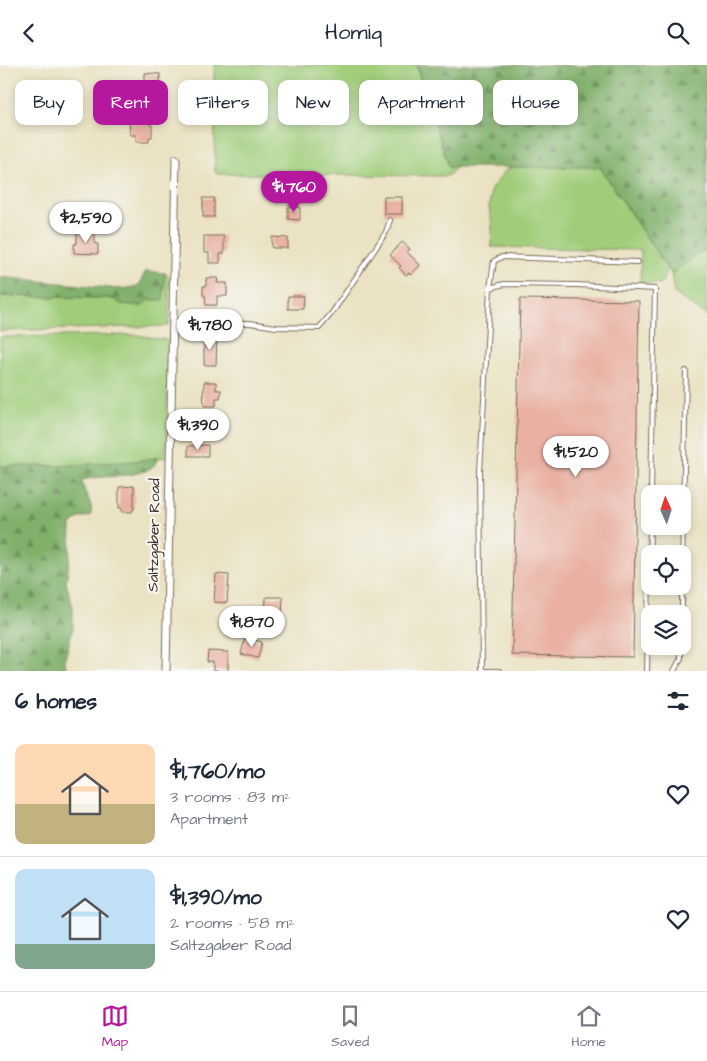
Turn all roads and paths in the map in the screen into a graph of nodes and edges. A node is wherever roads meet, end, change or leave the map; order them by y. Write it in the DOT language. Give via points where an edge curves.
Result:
graph roads {
  1 [pos="176,159"];
  2 [pos="390,220"];
  3 [pos="638,262"];
  4 [pos="490,288"];
  5 [pos="172,323"];
  6 [pos="686,371"];
  7 [pos="651,485"];
  8 [pos="650,535"];
  9 [pos="683,545"];
  10 [pos="681,655"];
  11 [pos="166,671"];
  12 [pos="482,671"];
  13 [pos="499,671"];
  14 [pos="647,671"];
  15 [pos="674,671"];
  1 -- 5 [label="street, Saltzgaber Road"];
  2 -- 5 [label="lane" via="379,243 319,328 250,323"];
  3 -- 4 [label="lane" via="502,257 494,261"];
  4 -- 7 [label="lane" via="513,284 655,289"];
  4 -- 12 [label="lane" via="480,472"];
  5 -- 11 [label="street, Saltzgaber Road"];
  6 -- 9 [label="lane"];
  8 -- 14 [label="lane"];
  10 -- 15 [label="lane"];
  12 -- 13 [label="lane"];
}
